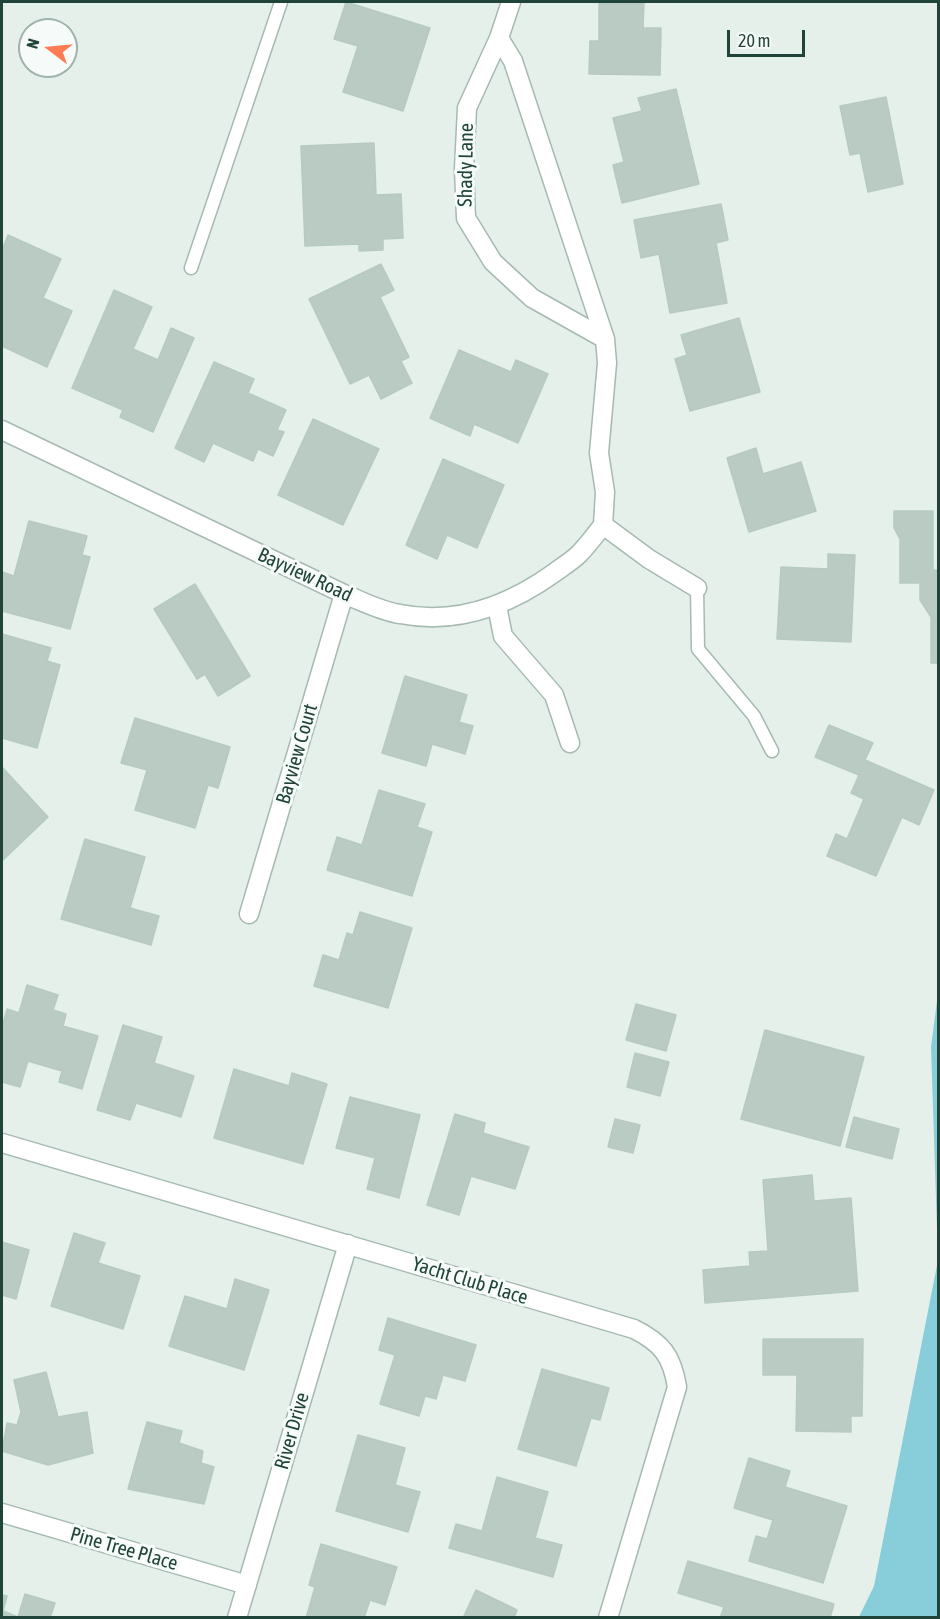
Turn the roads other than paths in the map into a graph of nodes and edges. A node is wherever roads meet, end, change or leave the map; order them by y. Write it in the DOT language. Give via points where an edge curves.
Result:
graph roads {
  1 [pos="281,2"];
  2 [pos="511,2"];
  3 [pos="499,38"];
  4 [pos="191,268"];
  5 [pos="605,339"];
  6 [pos="2,430"];
  7 [pos="603,525"];
  8 [pos="697,588"];
  9 [pos="344,594"];
  10 [pos="496,606"];
  11 [pos="570,743"];
  12 [pos="772,751"];
  13 [pos="249,914"];
  14 [pos="2,1143"];
  15 [pos="348,1244"];
  16 [pos="2,1513"];
  17 [pos="247,1585"];
  18 [pos="237,1617"];
  19 [pos="608,1617"];
  1 -- 4 [label="lane"];
  2 -- 3 [label="street, Shady Lane"];
  3 -- 5 [label="street" via="513,61"];
  3 -- 5 [label="street, Shady Lane" via="468,108 466,218 493,262 532,298"];
  5 -- 7 [label="street" via="607,363 599,453 605,492"];
  6 -- 9 [label="street, Bayview Road"];
  7 -- 8 [label="street"];
  7 -- 10 [label="street, Bayview Road" via="578,555 535,586"];
  8 -- 12 [label="lane" via="698,649 754,716"];
  9 -- 10 [label="street, Bayview Road" via="378,609 418,617 458,616"];
  9 -- 13 [label="street, Bayview Court"];
  10 -- 11 [label="street" via="503,636 554,695"];
  14 -- 15 [label="street, Yacht Club Place"];
  15 -- 17 [label="street, River Drive"];
  15 -- 19 [label="street, Yacht Club Place" via="634,1329 652,1338 665,1352 674,1368 677,1387"];
  16 -- 17 [label="street, Pine Tree Place"];
  17 -- 18 [label="street, River Drive"];
}
